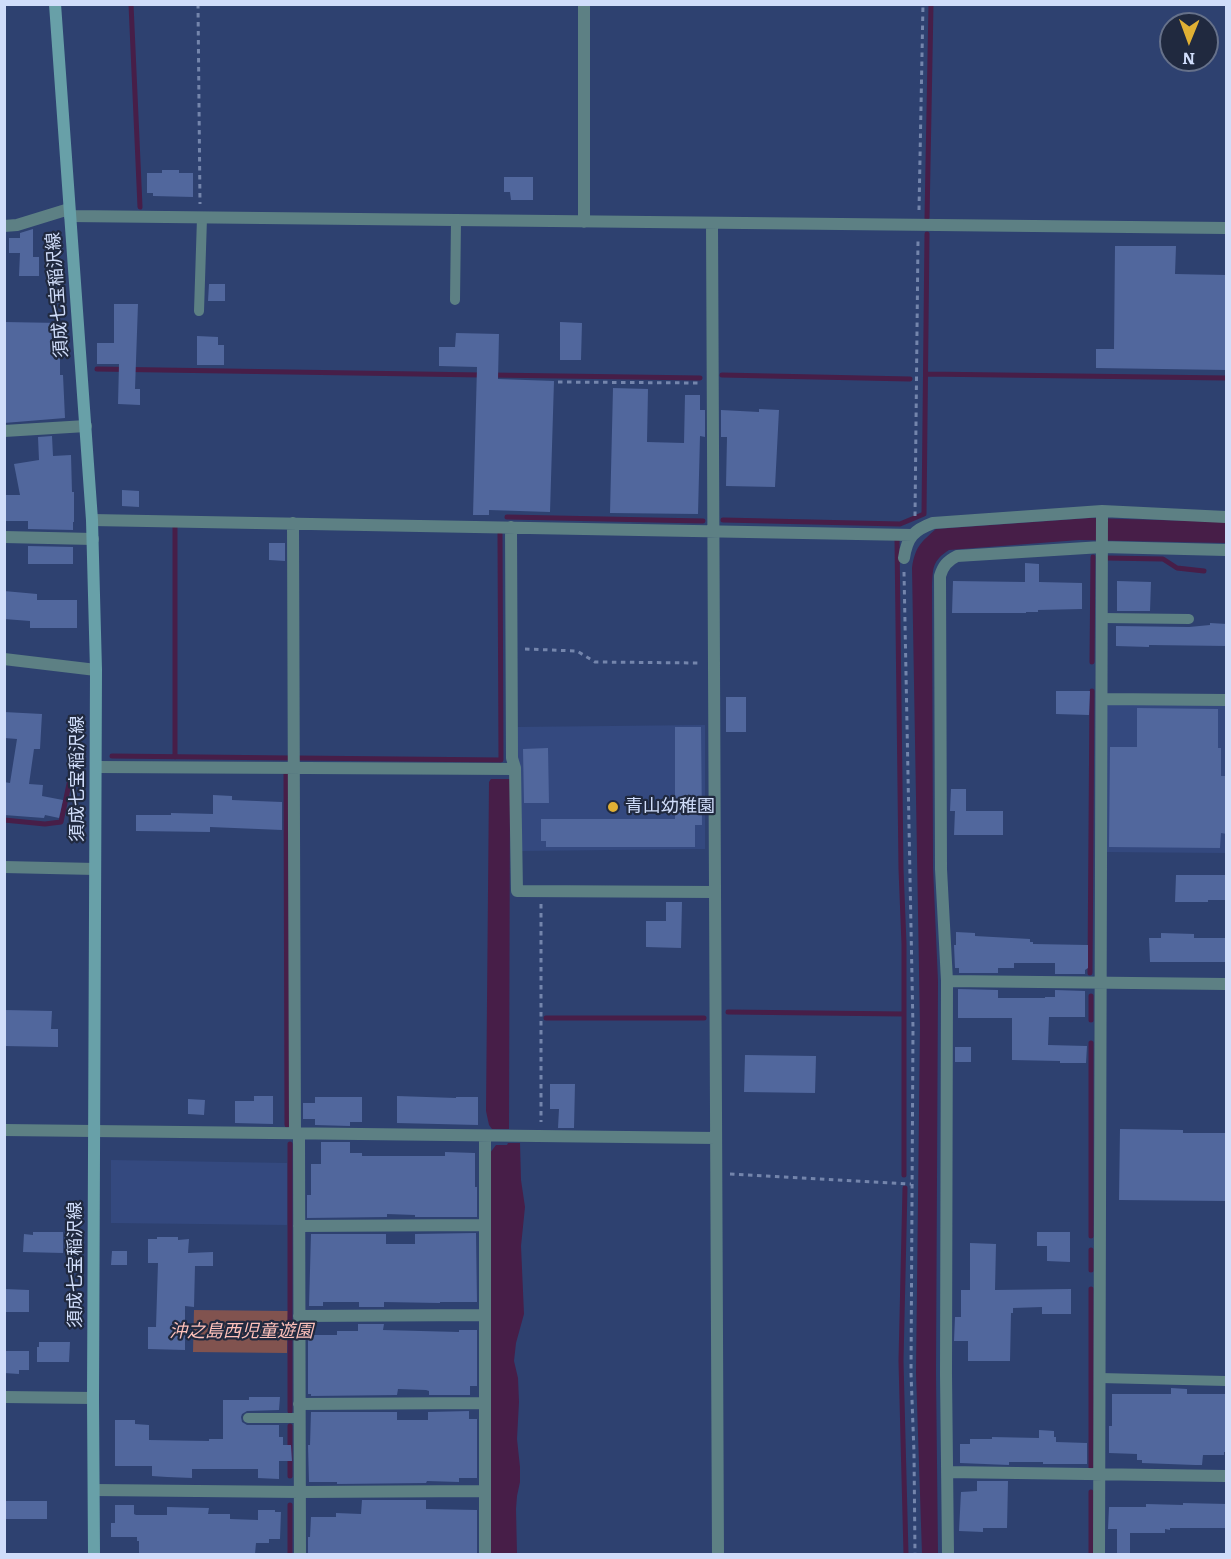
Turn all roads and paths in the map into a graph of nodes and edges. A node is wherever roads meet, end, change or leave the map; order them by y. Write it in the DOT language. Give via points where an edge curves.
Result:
graph roads {
  1 [pos="55,4"];
  2 [pos="198,4"];
  3 [pos="584,4"];
  4 [pos="923,4"];
  5 [pos="69,213"];
  6 [pos="201,218"];
  7 [pos="456,221"];
  8 [pos="584,222"];
  9 [pos="712,223"];
  10 [pos="919,225"];
  11 [pos="4,226"];
  12 [pos="1227,228"];
  13 [pos="455,300"];
  14 [pos="199,310"];
  15 [pos="558,382"];
  16 [pos="713,383"];
  17 [pos="86,426"];
  18 [pos="4,431"];
  19 [pos="1102,514"];
  20 [pos="914,515"];
  21 [pos="1227,517"];
  22 [pos="92,520"];
  23 [pos="293,523"];
  24 [pos="511,527"];
  25 [pos="714,530"];
  26 [pos="912,534"];
  27 [pos="4,537"];
  28 [pos="93,539"];
  29 [pos="1102,544"];
  30 [pos="1227,550"];
  31 [pos="904,558"];
  32 [pos="1102,618"];
  33 [pos="1189,619"];
  34 [pos="512,649"];
  35 [pos="4,659"];
  36 [pos="714,663"];
  37 [pos="96,670"];
  38 [pos="1102,699"];
  39 [pos="1227,700"];
  40 [pos="96,767"];
  41 [pos="293,768"];
  42 [pos="515,769"];
  43 [pos="4,867"];
  44 [pos="95,869"];
  45 [pos="541,892"];
  46 [pos="715,892"];
  47 [pos="947,981"];
  48 [pos="1101,983"];
  49 [pos="1227,984"];
  50 [pos="4,1130"];
  51 [pos="94,1131"];
  52 [pos="297,1133"];
  53 [pos="485,1136"];
  54 [pos="541,1136"];
  55 [pos="716,1138"];
  56 [pos="716,1174"];
  57 [pos="911,1184"];
  58 [pos="485,1225"];
  59 [pos="299,1227"];
  60 [pos="485,1315"];
  61 [pos="299,1316"];
  62 [pos="1100,1378"];
  63 [pos="1227,1381"];
  64 [pos="4,1397"];
  65 [pos="93,1398"];
  66 [pos="485,1403"];
  67 [pos="299,1404"];
  68 [pos="248,1418"];
  69 [pos="299,1418"];
  70 [pos="947,1472"];
  71 [pos="1100,1475"];
  72 [pos="1227,1476"];
  73 [pos="94,1490"];
  74 [pos="485,1491"];
  75 [pos="300,1492"];
  76 [pos="94,1554"];
  77 [pos="300,1554"];
  78 [pos="485,1554"];
  79 [pos="718,1554"];
  80 [pos="915,1554"];
  81 [pos="948,1554"];
  82 [pos="1100,1554"];
  1 -- 5 [label="main road, 須成七宝稲沢線"];
  2 -- 6 [label="path"];
  3 -- 8 [label="street"];
  4 -- 10 [label="path"];
  5 -- 6 [label="street"];
  5 -- 11 [label="street"];
  5 -- 17 [label="main road, 須成七宝稲沢線"];
  6 -- 7 [label="street"];
  6 -- 14 [label="lane"];
  7 -- 8 [label="street"];
  7 -- 13 [label="lane"];
  8 -- 9 [label="street"];
  9 -- 10 [label="street"];
  9 -- 16 [label="street"];
  10 -- 12 [label="street"];
  10 -- 20 [label="path"];
  15 -- 16 [label="path"];
  16 -- 25 [label="street"];
  17 -- 18 [label="street"];
  17 -- 22 [label="main road, 須成七宝稲沢線"];
  19 -- 21 [label="street"];
  19 -- 26 [label="street" via="933,523"];
  19 -- 29 [label="street"];
  22 -- 23 [label="street"];
  22 -- 28 [label="main road, 須成七宝稲沢線"];
  23 -- 24 [label="street"];
  23 -- 41 [label="street"];
  24 -- 25 [label="street"];
  24 -- 34 [label="street"];
  25 -- 26 [label="street"];
  25 -- 36 [label="street"];
  26 -- 31 [label="street"];
  27 -- 28 [label="street"];
  28 -- 37 [label="main road, 須成七宝稲沢線"];
  29 -- 30 [label="street"];
  29 -- 32 [label="street"];
  29 -- 47 [label="street" via="957,556 942,567 941,869"];
  31 -- 57 [label="path" via="913,1028"];
  32 -- 33 [label="lane"];
  32 -- 38 [label="street"];
  34 -- 36 [label="path" via="577,651 595,662"];
  34 -- 42 [label="street"];
  35 -- 37 [label="street"];
  36 -- 46 [label="street"];
  37 -- 40 [label="main road, 須成七宝稲沢線"];
  38 -- 39 [label="street"];
  38 -- 48 [label="street"];
  40 -- 41 [label="street"];
  40 -- 44 [label="main road, 須成七宝稲沢線"];
  41 -- 42 [label="street"];
  41 -- 52 [label="street"];
  42 -- 45 [label="street" via="517,891"];
  43 -- 44 [label="street"];
  44 -- 51 [label="main road, 須成七宝稲沢線"];
  45 -- 46 [label="street"];
  45 -- 54 [label="path"];
  46 -- 55 [label="street"];
  47 -- 48 [label="street"];
  47 -- 70 [label="street"];
  48 -- 49 [label="street"];
  48 -- 62 [label="street"];
  50 -- 51 [label="street"];
  51 -- 52 [label="street"];
  51 -- 65 [label="main road, 須成七宝稲沢線"];
  52 -- 53 [label="street"];
  52 -- 59 [label="street"];
  53 -- 54 [label="street"];
  53 -- 58 [label="street"];
  54 -- 55 [label="street"];
  55 -- 56 [label="street"];
  56 -- 57 [label="path"];
  56 -- 79 [label="street"];
  57 -- 80 [label="path" via="910,1373"];
  58 -- 59 [label="street"];
  58 -- 60 [label="street"];
  59 -- 61 [label="street"];
  60 -- 61 [label="street"];
  60 -- 66 [label="street"];
  61 -- 67 [label="street"];
  62 -- 63 [label="lane"];
  62 -- 71 [label="street"];
  64 -- 65 [label="street"];
  65 -- 73 [label="main road, 須成七宝稲沢線"];
  66 -- 67 [label="street"];
  66 -- 74 [label="street"];
  67 -- 69 [label="street"];
  68 -- 69 [label="lane"];
  69 -- 75 [label="street"];
  70 -- 71 [label="street"];
  70 -- 81 [label="street"];
  71 -- 72 [label="street"];
  71 -- 82 [label="street"];
  73 -- 75 [label="street"];
  73 -- 76 [label="main road, 須成七宝稲沢線"];
  74 -- 75 [label="street"];
  74 -- 78 [label="street"];
  75 -- 77 [label="street"];
}
